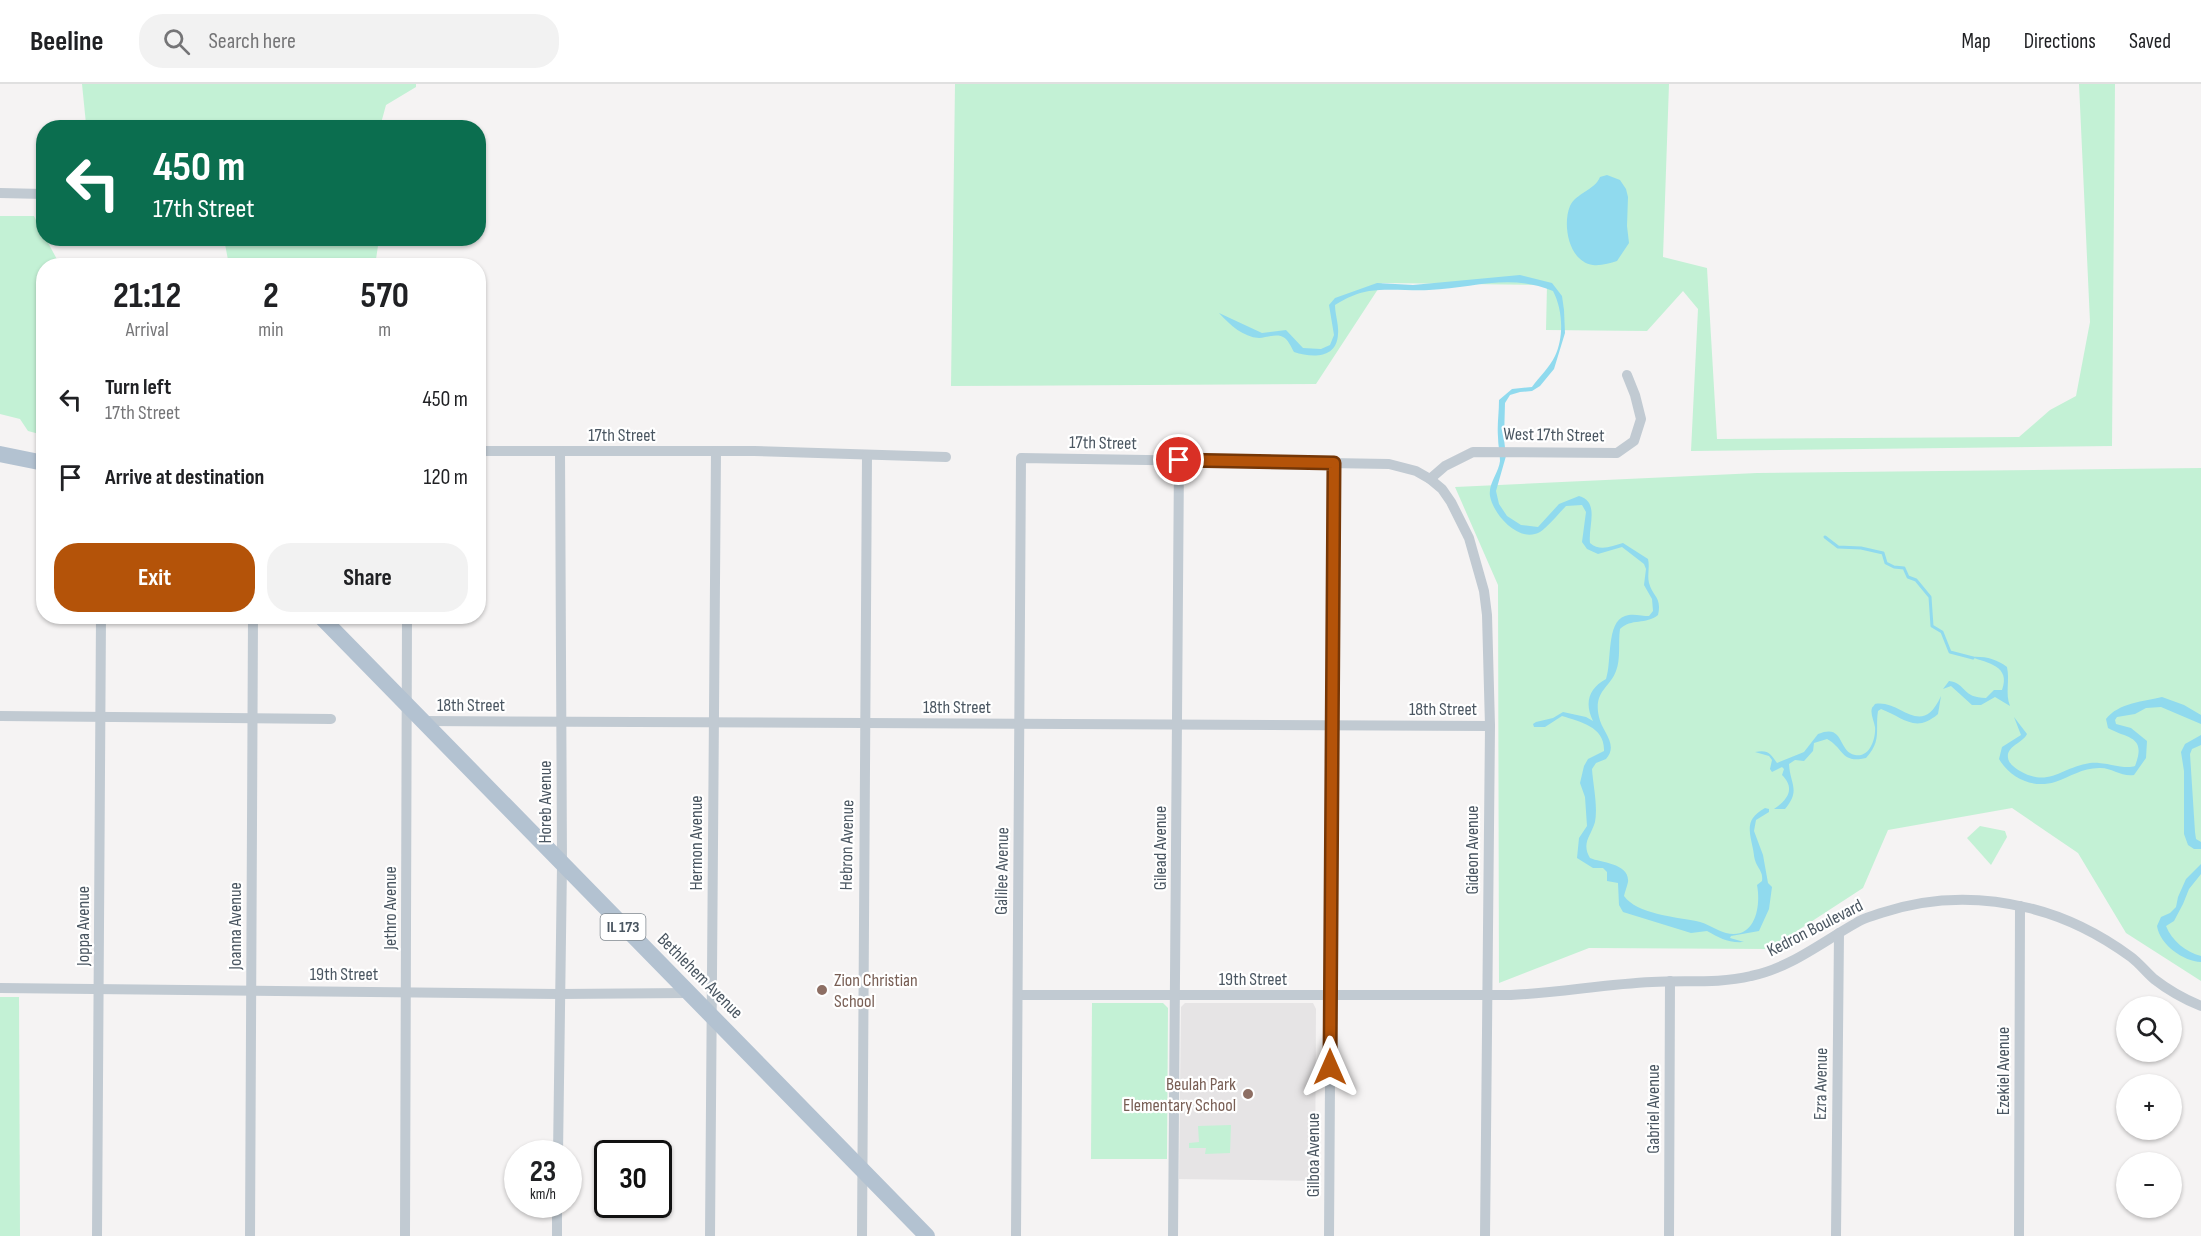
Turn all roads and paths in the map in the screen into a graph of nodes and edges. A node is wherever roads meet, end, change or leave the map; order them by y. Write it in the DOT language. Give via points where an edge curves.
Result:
graph roads {
  1 [pos="0,193"];
  2 [pos="36,194"];
  3 [pos="1627,375"];
  4 [pos="486,451"];
  5 [pos="560,451"];
  6 [pos="716,451"];
  7 [pos="0,454"];
  8 [pos="867,455"];
  9 [pos="946,457"];
  10 [pos="1179,460"];
  11 [pos="36,461"];
  12 [pos="1334,463"];
  13 [pos="1430,479"];
  14 [pos="1021,506"];
  15 [pos="101,624"];
  16 [pos="253,624"];
  17 [pos="328,624"];
  18 [pos="407,624"];
  19 [pos="407,706"];
  20 [pos="0,716"];
  21 [pos="100,717"];
  22 [pos="252,719"];
  23 [pos="331,719"];
  24 [pos="423,721"];
  25 [pos="561,722"];
  26 [pos="713,722"];
  27 [pos="865,723"];
  28 [pos="1020,724"];
  29 [pos="1177,724"];
  30 [pos="1332,725"];
  31 [pos="1490,726"];
  32 [pos="562,865"];
  33 [pos="2020,906"];
  34 [pos="1839,933"];
  35 [pos="1670,981"];
  36 [pos="0,988"];
  37 [pos="99,989"];
  38 [pos="251,990"];
  39 [pos="406,991"];
  40 [pos="688,993"];
  41 [pos="559,994"];
  42 [pos="1017,995"];
  43 [pos="1175,995"];
  44 [pos="1330,995"];
  45 [pos="1488,995"];
  46 [pos="2201,1006"];
  47 [pos="712,1017"];
  48 [pos="558,1140"];
  49 [pos="861,1169"];
  50 [pos="557,1218"];
  51 [pos="98,1236"];
  52 [pos="250,1236"];
  53 [pos="405,1236"];
  54 [pos="556,1236"];
  55 [pos="710,1236"];
  56 [pos="862,1236"];
  57 [pos="927,1236"];
  58 [pos="1016,1236"];
  59 [pos="1173,1236"];
  60 [pos="1329,1236"];
  61 [pos="1485,1236"];
  62 [pos="1669,1236"];
  63 [pos="1836,1236"];
  64 [pos="2019,1236"];
  1 -- 2 [label="street"];
  3 -- 13 [label="street, West 17th Street" via="1641,419 1634,441 1617,453 1473,452 1444,466"];
  4 -- 5 [label="street, 17th Street"];
  5 -- 6 [label="street, 17th Street"];
  5 -- 25 [label="street, Horeb Avenue"];
  6 -- 8 [label="street, 17th Street"];
  6 -- 26 [label="street, Hermon Avenue"];
  7 -- 11 [label="main road"];
  8 -- 9 [label="street, 17th Street"];
  8 -- 27 [label="street, Hebron Avenue"];
  10 -- 12 [label="street, 17th Street"];
  10 -- 14 [label="street, 17th Street" via="1021,458"];
  10 -- 29 [label="street, Gilead Avenue"];
  12 -- 13 [label="street, 17th Street" via="1401,465"];
  12 -- 30 [label="street, Gilboa Avenue"];
  13 -- 31 [label="street, Gideon Avenue" via="1451,502 1469,538 1479,571 1487,615"];
  14 -- 28 [label="street, Galilee Avenue"];
  15 -- 21 [label="street, Joppa Avenue"];
  16 -- 22 [label="street, Joanna Avenue"];
  17 -- 19 [label="main road, Bethlehem Avenue / IL 173"];
  18 -- 19 [label="street, Jethro Avenue"];
  19 -- 24 [label="main road, Bethlehem Avenue / IL 173"];
  19 -- 39 [label="street, Jethro Avenue"];
  20 -- 21 [label="street"];
  21 -- 22 [label="street"];
  21 -- 37 [label="street, Joppa Avenue"];
  22 -- 23 [label="street"];
  22 -- 38 [label="street, Joanna Avenue"];
  24 -- 25 [label="street, 18th Street"];
  24 -- 32 [label="main road, Bethlehem Avenue / IL 173"];
  25 -- 26 [label="street, 18th Street"];
  25 -- 32 [label="street, Horeb Avenue"];
  26 -- 27 [label="street, 18th Street"];
  26 -- 47 [label="street, Hermon Avenue"];
  27 -- 28 [label="street, 18th Street"];
  27 -- 49 [label="street, Hebron Avenue"];
  28 -- 29 [label="street, 18th Street"];
  28 -- 42 [label="street, Galilee Avenue"];
  29 -- 30 [label="street, 18th Street"];
  29 -- 43 [label="street, Gilead Avenue"];
  30 -- 31 [label="street, 18th Street"];
  30 -- 44 [label="street, Gilboa Avenue"];
  31 -- 45 [label="street, Gideon Avenue"];
  32 -- 40 [label="main road, Bethlehem Avenue / IL 173"];
  32 -- 41 [label="street, Horeb Avenue"];
  33 -- 34 [label="street, Kedron Boulevard" via="1960,899 1927,902 1858,921"];
  33 -- 46 [label="street, Kedron Boulevard" via="2097,934 2133,958 2154,979"];
  33 -- 64 [label="street, Ezekiel Avenue"];
  34 -- 35 [label="street, Kedron Boulevard" via="1783,965 1754,976 1713,982"];
  34 -- 63 [label="street, Ezra Avenue"];
  35 -- 45 [label="street, Kedron Boulevard" via="1547,994"];
  35 -- 62 [label="street, Gabriel Avenue"];
  36 -- 37 [label="street, 19th Street"];
  37 -- 38 [label="street, 19th Street"];
  37 -- 51 [label="street, Joppa Avenue"];
  38 -- 39 [label="street, 19th Street"];
  38 -- 52 [label="street, Joanna Avenue"];
  39 -- 41 [label="street, 19th Street"];
  39 -- 53 [label="street, Jethro Avenue"];
  40 -- 41 [label="street, 19th Street"];
  40 -- 47 [label="main road, Bethlehem Avenue / IL 173"];
  41 -- 48 [label="street, Horeb Avenue"];
  42 -- 43 [label="street, 19th Street"];
  42 -- 58 [label="street, Galilee Avenue"];
  43 -- 44 [label="street, 19th Street"];
  43 -- 59 [label="street, Gilead Avenue"];
  44 -- 45 [label="street, 19th Street"];
  44 -- 60 [label="street, Gilboa Avenue"];
  45 -- 61 [label="street, Gideon Avenue"];
  47 -- 49 [label="main road, Bethlehem Avenue / IL 173"];
  47 -- 55 [label="street, Hermon Avenue"];
  49 -- 56 [label="street, Hebron Avenue"];
  49 -- 57 [label="main road, Bethlehem Avenue / IL 173"];
  50 -- 54 [label="street"];
}
